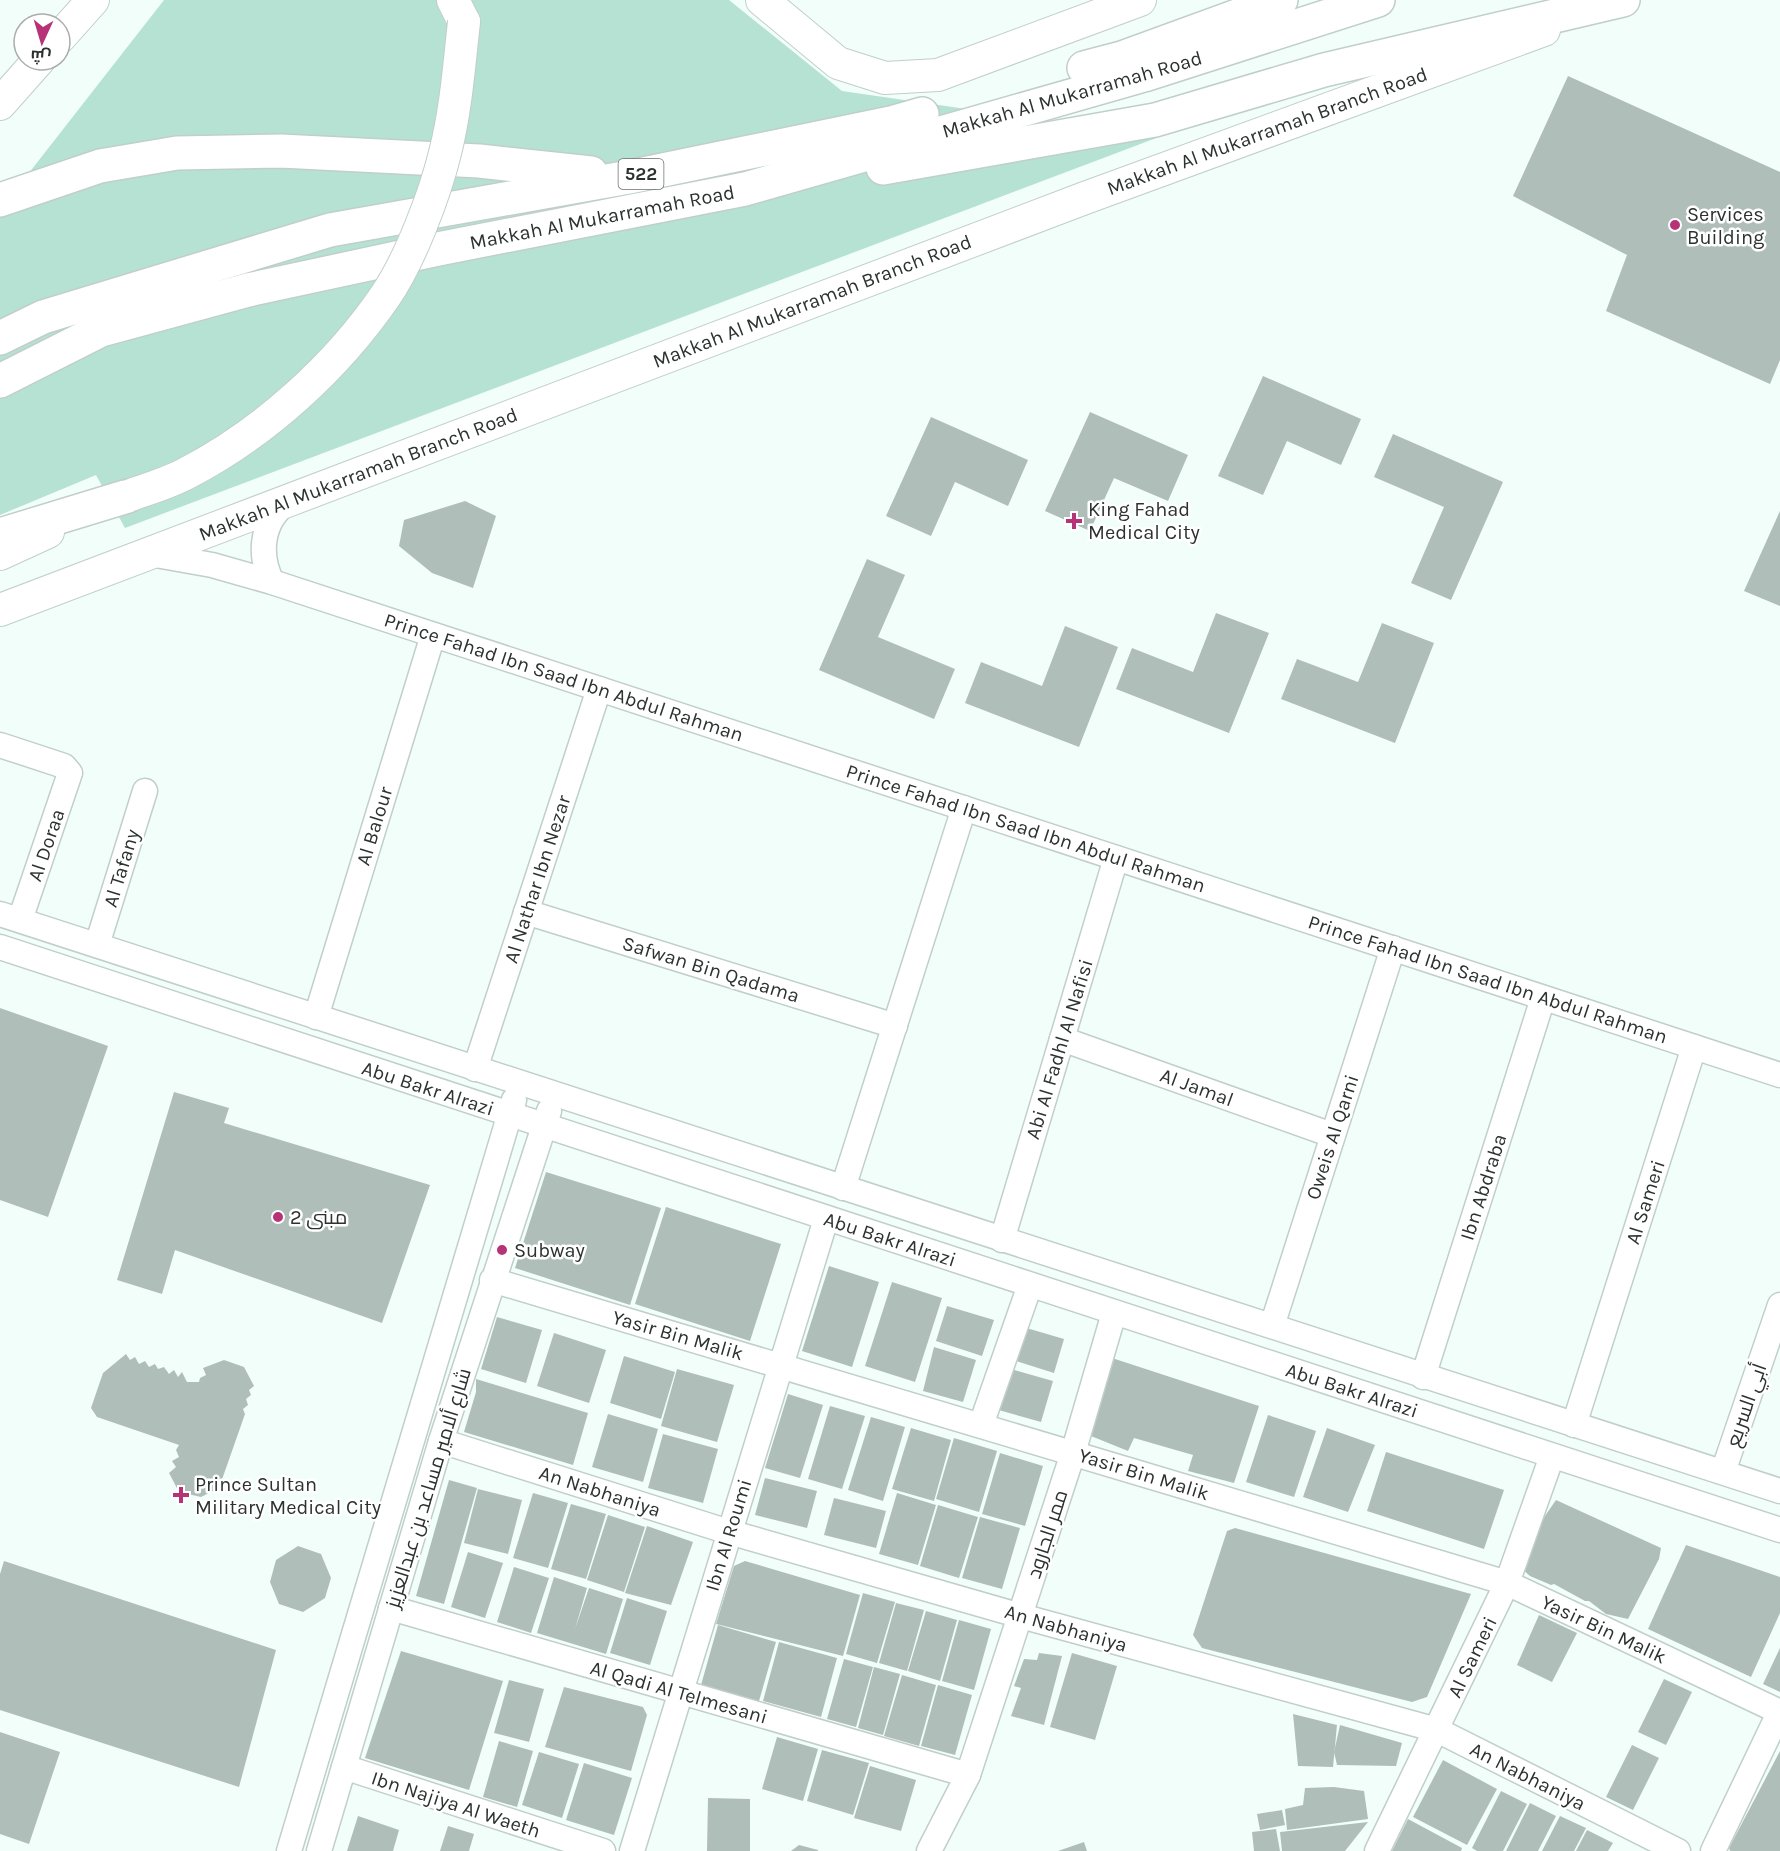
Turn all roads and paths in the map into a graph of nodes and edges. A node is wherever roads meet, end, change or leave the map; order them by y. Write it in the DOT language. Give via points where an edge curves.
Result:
graph roads {
  1 [pos="93,0"];
  2 [pos="762,0"];
  3 [pos="1140,0"];
  4 [pos="1242,0"];
  5 [pos="1281,0"];
  6 [pos="1378,0"];
  7 [pos="1625,0"];
  8 [pos="460,7"];
  9 [pos="72,24"];
  10 [pos="1122,58"];
  11 [pos="28,72"];
  12 [pos="0,104"];
  13 [pos="629,177"];
  14 [pos="0,200"];
  15 [pos="591,219"];
  16 [pos="0,338"];
  17 [pos="0,381"];
  18 [pos="128,496"];
  19 [pos="294,498"];
  20 [pos="0,535"];
  21 [pos="0,554"];
  22 [pos="150,554"];
  23 [pos="272,582"];
  24 [pos="0,610"];
  25 [pos="433,635"];
  26 [pos="599,689"];
  27 [pos="0,745"];
  28 [pos="145,791"];
  29 [pos="964,808"];
  30 [pos="1116,858"];
  31 [pos="526,912"];
  32 [pos="10,917"];
  33 [pos="97,945"];
  34 [pos="0,947"];
  35 [pos="1393,948"];
  36 [pos="1544,998"];
  37 [pos="316,1017"];
  38 [pos="895,1026"];
  39 [pos="1062,1039"];
  40 [pos="1694,1047"];
  41 [pos="475,1069"];
  42 [pos="1780,1075"];
  43 [pos="520,1083"];
  44 [pos="554,1094"];
  45 [pos="510,1115"];
  46 [pos="544,1127"];
  47 [pos="1332,1135"];
  48 [pos="843,1188"];
  49 [pos="826,1219"];
  50 [pos="1002,1240"];
  51 [pos="492,1280"];
  52 [pos="1030,1285"];
  53 [pos="1780,1305"];
  54 [pos="1114,1312"];
  55 [pos="1272,1326"];
  56 [pos="1772,1354"];
  57 [pos="782,1365"];
  58 [pos="1423,1377"];
  59 [pos="981,1425"];
  60 [pos="1574,1425"];
  61 [pos="441,1441"];
  62 [pos="1073,1453"];
  63 [pos="1552,1456"];
  64 [pos="1723,1472"];
  65 [pos="1780,1491"];
  66 [pos="1780,1530"];
  67 [pos="729,1532"];
  68 [pos="1507,1583"];
  69 [pos="391,1608"];
  70 [pos="1021,1616"];
  71 [pos="681,1693"];
  72 [pos="1780,1711"];
  73 [pos="1437,1730"];
  74 [pos="344,1767"];
  75 [pos="968,1775"];
  76 [pos="299,1818"];
  77 [pos="327,1824"];
  78 [pos="289,1851"];
  79 [pos="319,1851"];
  80 [pos="603,1851"];
  81 [pos="632,1851"];
  82 [pos="929,1851"];
  83 [pos="1377,1851"];
  84 [pos="1678,1851"];
  85 [pos="1713,1851"];
  1 -- 9 [label="main road"];
  2 -- 3 [label="main road" via="838,63 885,78 938,75"];
  4 -- 10 [label="highway"];
  5 -- 10 [label="highway, Makkah Al Mukarramah Road / 522"];
  6 -- 15 [label="highway, Makkah Al Mukarramah Road / 522" via="1144,75 745,189"];
  7 -- 15 [label="highway" via="1324,70 1155,120"];
  7 -- 19 [label="main road, Makkah Al Mukarramah Branch Road" via="1085,198"];
  8 -- 18 [label="main road, bridge" via="445,154 417,235 387,294 350,341 249,434 186,474"];
  10 -- 13 [label="highway, Makkah Al Mukarramah Road / 522" via="891,123"];
  11 -- 12 [label="main road"];
  13 -- 14 [label="highway" via="479,161 281,151 177,153 100,166"];
  13 -- 16 [label="highway, Makkah Al Mukarramah Road / 522" via="330,230 43,317"];
  15 -- 17 [label="highway, Makkah Al Mukarramah Road / 522" via="248,290 101,330"];
  18 -- 20 [label="highway"];
  18 -- 21 [label="main road"];
  19 -- 22 [label="main road, Makkah Al Mukarramah Branch Road"];
  19 -- 23 [label="street" via="276,513 265,535 264,559"];
  22 -- 23 [label="street, Prince Fahad Ibn Saad Ibn Abdul Rahman" via="212,565"];
  22 -- 24 [label="main road, Makkah Al Mukarramah Branch Road"];
  23 -- 25 [label="street, Prince Fahad Ibn Saad Ibn Abdul Rahman"];
  25 -- 26 [label="street, Prince Fahad Ibn Saad Ibn Abdul Rahman"];
  25 -- 37 [label="street, Al Balour"];
  26 -- 29 [label="street, Prince Fahad Ibn Saad Ibn Abdul Rahman"];
  26 -- 31 [label="street, Al Nathar Ibn Nezar"];
  27 -- 32 [label="street, Al Doraa" via="64,766 70,776"];
  28 -- 33 [label="street, Al Tafany"];
  29 -- 30 [label="street, Prince Fahad Ibn Saad Ibn Abdul Rahman"];
  29 -- 38 [label="street"];
  30 -- 35 [label="street, Prince Fahad Ibn Saad Ibn Abdul Rahman"];
  30 -- 39 [label="street, Abi Al Fadhl Al Nafisi"];
  31 -- 38 [label="street, Safwan Bin Qadama"];
  31 -- 41 [label="street, Al Nathar Ibn Nezar"];
  32 -- 33 [label="street, Abu Bakr Alrazi"];
  33 -- 37 [label="street, Abu Bakr Alrazi"];
  34 -- 45 [label="street, Abu Bakr Alrazi"];
  35 -- 36 [label="street, Prince Fahad Ibn Saad Ibn Abdul Rahman"];
  35 -- 47 [label="street, Oweis Al Qarni"];
  36 -- 40 [label="street, Prince Fahad Ibn Saad Ibn Abdul Rahman"];
  36 -- 58 [label="street, Ibn Abdraba"];
  37 -- 41 [label="street, Abu Bakr Alrazi"];
  38 -- 48 [label="street"];
  39 -- 47 [label="street, Al Jamal"];
  39 -- 50 [label="street, Abi Al Fadhl Al Nafisi"];
  40 -- 42 [label="street, Prince Fahad Ibn Saad Ibn Abdul Rahman"];
  40 -- 60 [label="street, Al Sameri"];
  41 -- 43 [label="street, Abu Bakr Alrazi"];
  43 -- 44 [label="street, Abu Bakr Alrazi"];
  43 -- 45 [label="street"];
  44 -- 46 [label="street, شارع ألامير مساعد بن عبدالعزيز"];
  44 -- 48 [label="street, Abu Bakr Alrazi"];
  45 -- 46 [label="street, Abu Bakr Alrazi"];
  45 -- 76 [label="street"];
  46 -- 49 [label="street, Abu Bakr Alrazi"];
  46 -- 51 [label="street, شارع ألامير مساعد بن عبدالعزيز"];
  47 -- 55 [label="street, Oweis Al Qarni"];
  48 -- 50 [label="street, Abu Bakr Alrazi"];
  49 -- 52 [label="street, Abu Bakr Alrazi"];
  49 -- 57 [label="street, Ibn Al Roumi"];
  50 -- 55 [label="street, Abu Bakr Alrazi"];
  51 -- 57 [label="street, Yasir Bin Malik"];
  51 -- 61 [label="street, شارع ألامير مساعد بن عبدالعزيز"];
  52 -- 54 [label="street, Abu Bakr Alrazi"];
  52 -- 59 [label="street"];
  53 -- 56 [label="street, أبي السريع"];
  54 -- 62 [label="street, ممر الجارود"];
  54 -- 63 [label="street, Abu Bakr Alrazi"];
  55 -- 58 [label="street, Abu Bakr Alrazi"];
  56 -- 64 [label="street, أبي السريع"];
  57 -- 59 [label="street, Yasir Bin Malik"];
  57 -- 67 [label="street, Ibn Al Roumi"];
  58 -- 60 [label="street, Abu Bakr Alrazi"];
  59 -- 62 [label="street, Yasir Bin Malik"];
  60 -- 64 [label="street, Abu Bakr Alrazi"];
  61 -- 67 [label="street, An Nabhaniya"];
  61 -- 69 [label="street, شارع ألامير مساعد بن عبدالعزيز"];
  62 -- 68 [label="street, Yasir Bin Malik"];
  62 -- 70 [label="street, ممر الجارود"];
  63 -- 66 [label="street, Abu Bakr Alrazi"];
  63 -- 68 [label="street, Al Sameri"];
  64 -- 65 [label="street, Abu Bakr Alrazi"];
  67 -- 70 [label="street, An Nabhaniya"];
  67 -- 71 [label="street, Ibn Al Roumi"];
  68 -- 72 [label="street, Yasir Bin Malik"];
  68 -- 73 [label="street, Al Sameri"];
  69 -- 71 [label="street, Al Qadi Al Telmesani"];
  69 -- 74 [label="street, شارع ألامير مساعد بن عبدالعزيز"];
  70 -- 73 [label="street, An Nabhaniya"];
  70 -- 75 [label="street, ممر الجارود"];
  71 -- 75 [label="street, Al Qadi Al Telmesani"];
  71 -- 81 [label="street, Ibn Al Roumi"];
  72 -- 85 [label="street"];
  73 -- 83 [label="street, Al Sameri"];
  73 -- 84 [label="street, An Nabhaniya"];
  74 -- 77 [label="street, شارع ألامير مساعد بن عبدالعزيز"];
  74 -- 80 [label="street, Ibn Najiya Al Waeth"];
  75 -- 82 [label="street, ممر الجارود"];
  76 -- 77 [label="street" via="304,1825 320,1829"];
  76 -- 78 [label="street"];
  77 -- 79 [label="street, شارع ألامير مساعد بن عبدالعزيز"];
}
